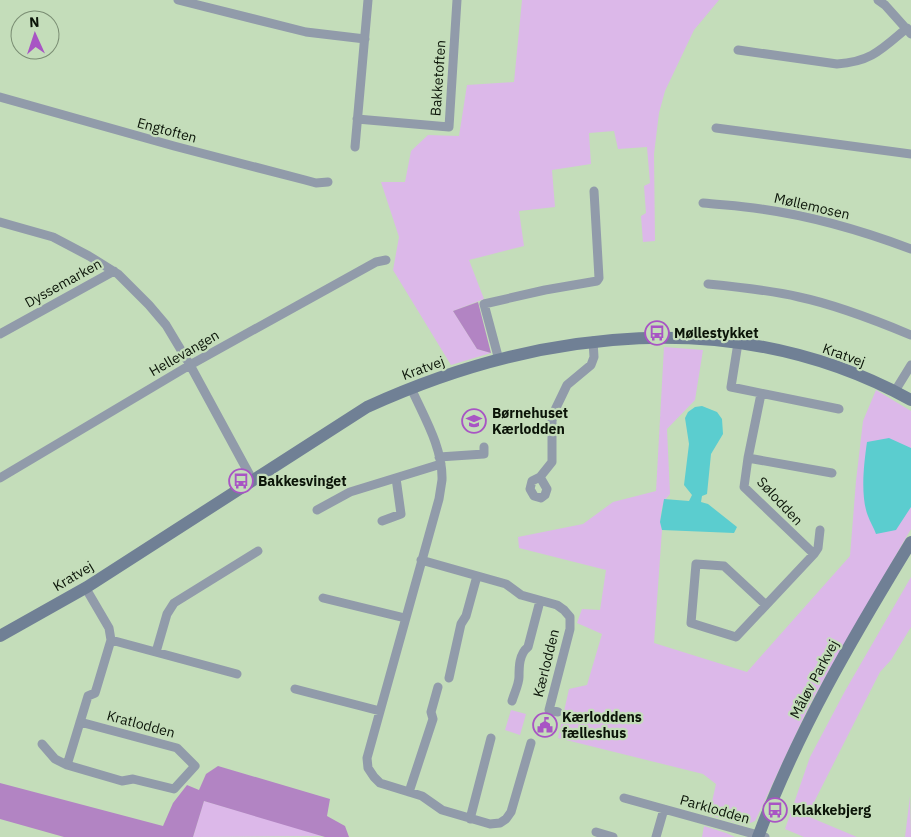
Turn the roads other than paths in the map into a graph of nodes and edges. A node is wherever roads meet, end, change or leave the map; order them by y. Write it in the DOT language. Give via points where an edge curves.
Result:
graph roads {
  1 [pos="178,0"];
  2 [pos="368,0"];
  3 [pos="457,0"];
  4 [pos="878,0"];
  5 [pos="909,31"];
  6 [pos="364,39"];
  7 [pos="738,50"];
  8 [pos="0,97"];
  9 [pos="357,119"];
  10 [pos="716,128"];
  11 [pos="355,148"];
  12 [pos="911,154"];
  13 [pos="328,182"];
  14 [pos="594,190"];
  15 [pos="703,203"];
  16 [pos="0,222"];
  17 [pos="911,249"];
  18 [pos="386,260"];
  19 [pos="114,271"];
  20 [pos="708,284"];
  21 [pos="0,334"];
  22 [pos="911,335"];
  23 [pos="593,341"];
  24 [pos="738,343"];
  25 [pos="499,360"];
  26 [pos="190,365"];
  27 [pos="911,365"];
  28 [pos="411,388"];
  29 [pos="895,391"];
  30 [pos="760,394"];
  31 [pos="911,400"];
  32 [pos="839,409"];
  33 [pos="484,447"];
  34 [pos="748,458"];
  35 [pos="440,460"];
  36 [pos="832,473"];
  37 [pos="540,477"];
  38 [pos="0,478"];
  39 [pos="396,478"];
  40 [pos="254,481"];
  41 [pos="317,510"];
  42 [pos="382,521"];
  43 [pos="820,530"];
  44 [pos="911,542"];
  45 [pos="258,552"];
  46 [pos="814,554"];
  47 [pos="421,560"];
  48 [pos="477,576"];
  49 [pos="85,587"];
  50 [pos="323,598"];
  51 [pos="540,601"];
  52 [pos="766,605"];
  53 [pos="405,618"];
  54 [pos="0,636"];
  55 [pos="111,640"];
  56 [pos="156,652"];
  57 [pos="237,674"];
  58 [pos="450,678"];
  59 [pos="438,687"];
  60 [pos="295,689"];
  61 [pos="512,701"];
  62 [pos="380,711"];
  63 [pos="558,712"];
  64 [pos="80,722"];
  65 [pos="491,738"];
  66 [pos="531,743"];
  67 [pos="42,744"];
  68 [pos="66,765"];
  69 [pos="408,792"];
  70 [pos="624,798"];
  71 [pos="664,810"];
  72 [pos="470,819"];
  73 [pos="596,832"];
  74 [pos="613,837"];
  75 [pos="656,837"];
  76 [pos="760,837"];
  1 -- 6 [label="street" via="306,32"];
  2 -- 6 [label="street"];
  3 -- 9 [label="street, Bakketoften" via="449,127"];
  4 -- 5 [label="street"];
  5 -- 7 [label="street" via="866,59 853,63 837,64"];
  6 -- 9 [label="street"];
  8 -- 13 [label="street, Engtoften" via="286,176 316,183"];
  9 -- 11 [label="street"];
  10 -- 12 [label="street"];
  14 -- 25 [label="street" via="597,281 484,304"];
  15 -- 17 [label="street, Møllemosen" via="806,218"];
  16 -- 19 [label="street" via="53,237"];
  18 -- 26 [label="street, Hellevangen" via="376,262"];
  19 -- 21 [label="street, Dyssemarken"];
  19 -- 26 [label="street" via="166,325"];
  20 -- 22 [label="street" via="801,297"];
  23 -- 24 [label="street, Kratvej" via="681,338"];
  23 -- 25 [label="street, Kratvej"];
  23 -- 37 [label="street" via="591,365 567,385 554,412 552,462"];
  24 -- 29 [label="street, Kratvej" via="808,358"];
  24 -- 30 [label="street" via="731,387"];
  25 -- 28 [label="street, Kratvej"];
  26 -- 38 [label="street, Hellevangen"];
  26 -- 40 [label="street"];
  27 -- 29 [label="street"];
  28 -- 35 [label="street"];
  28 -- 40 [label="street, Kratvej" via="358,412"];
  29 -- 31 [label="street, Kratvej"];
  30 -- 32 [label="street"];
  30 -- 34 [label="street, Sølodden"];
  33 -- 35 [label="street" via="484,454"];
  34 -- 36 [label="street, Sølodden"];
  34 -- 46 [label="street, Sølodden" via="744,487"];
  35 -- 39 [label="street"];
  35 -- 47 [label="street" via="442,481"];
  39 -- 41 [label="street" via="350,492"];
  39 -- 42 [label="street" via="401,514"];
  40 -- 49 [label="street, Kratvej"];
  43 -- 46 [label="street, Sølodden"];
  44 -- 76 [label="street, Måløv Parkvej" via="802,732 777,787"];
  45 -- 56 [label="street" via="174,603 167,614"];
  46 -- 52 [label="street, Sølodden"];
  47 -- 48 [label="street, Kærlodden"];
  47 -- 53 [label="street"];
  48 -- 51 [label="street, Kærlodden" via="506,584 521,595"];
  48 -- 58 [label="street" via="461,624"];
  49 -- 54 [label="street, Kratvej"];
  49 -- 55 [label="street" via="109,628"];
  50 -- 53 [label="street"];
  51 -- 61 [label="street, Kærlodden" via="517,672 519,677"];
  51 -- 63 [label="street, Kærlodden" via="556,605 570,617 570,629 549,710"];
  52 -- 52 [label="street, Sølodden" via="724,566 696,564 691,623 736,637"];
  53 -- 62 [label="street"];
  55 -- 56 [label="street"];
  55 -- 64 [label="street, Kratlodden" via="96,690 88,696"];
  56 -- 57 [label="street"];
  59 -- 69 [label="street" via="431,712 433,719"];
  60 -- 62 [label="street"];
  62 -- 69 [label="street" via="367,758 368,768 380,783"];
  64 -- 68 [label="street, Kratlodden"];
  64 -- 68 [label="street, Kratlodden" via="177,748 195,766 174,789 133,779 122,781"];
  65 -- 72 [label="street"];
  66 -- 72 [label="street" via="511,812 506,819 490,824"];
  67 -- 68 [label="street, Kratlodden" via="55,759"];
  69 -- 72 [label="street" via="422,796 442,810"];
  70 -- 71 [label="street, Parklodden"];
  71 -- 75 [label="street, Parklodden"];
  71 -- 76 [label="street, Parklodden"];
  73 -- 74 [label="street"];
}
